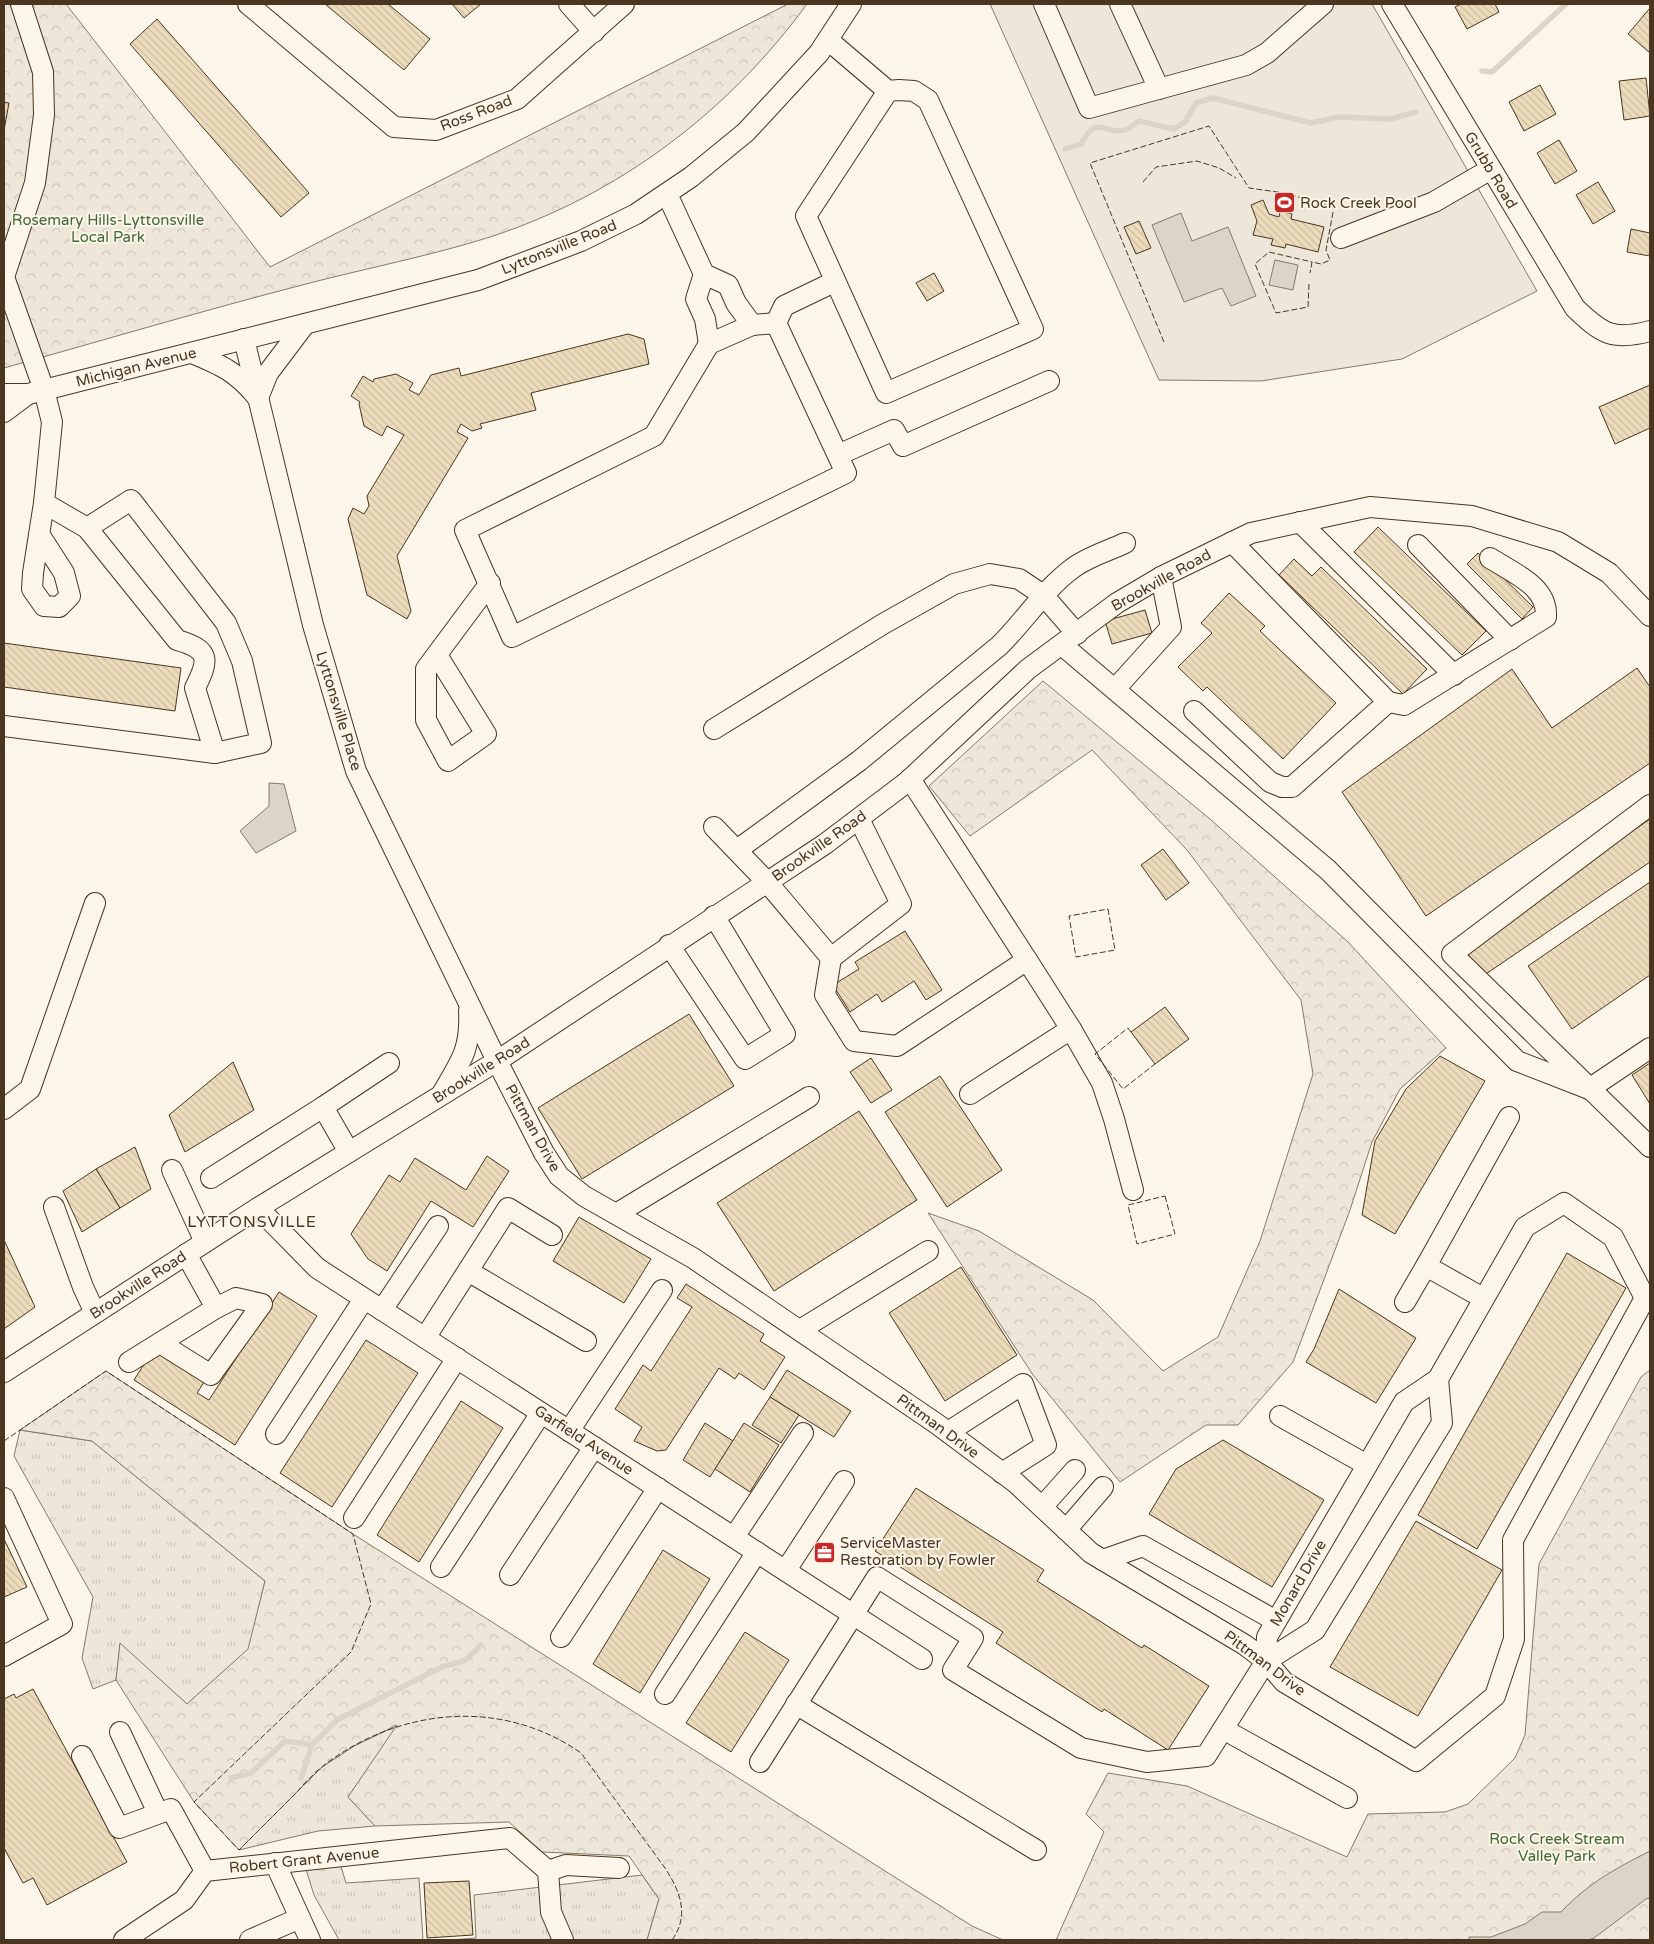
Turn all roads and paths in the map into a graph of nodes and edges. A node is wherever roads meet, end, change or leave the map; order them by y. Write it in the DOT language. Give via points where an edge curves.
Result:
graph roads {
  1 [pos="21,4"];
  2 [pos="248,4"];
  3 [pos="569,4"];
  4 [pos="624,4"];
  5 [pos="851,4"];
  6 [pos="1044,4"];
  7 [pos="1120,4"];
  8 [pos="1323,4"];
  9 [pos="1392,4"];
  10 [pos="594,32"];
  11 [pos="828,40"];
  12 [pos="1159,89"];
  13 [pos="888,91"];
  14 [pos="1491,169"];
  15 [pos="667,194"];
  16 [pos="1341,238"];
  17 [pos="704,274"];
  18 [pos="4,277"];
  19 [pos="834,282"];
  20 [pos="776,323"];
  21 [pos="305,324"];
  22 [pos="752,324"];
  23 [pos="1650,331"];
  24 [pos="244,339"];
  25 [pos="709,344"];
  26 [pos="192,353"];
  27 [pos="1049,380"];
  28 [pos="36,392"];
  29 [pos="4,394"];
  30 [pos="258,398"];
  31 [pos="4,412"];
  32 [pos="838,455"];
  33 [pos="44,502"];
  34 [pos="1300,522"];
  35 [pos="87,528"];
  36 [pos="39,534"];
  37 [pos="1232,542"];
  38 [pos="1125,543"];
  39 [pos="1418,545"];
  40 [pos="1490,558"];
  41 [pos="1161,577"];
  42 [pos="490,583"];
  43 [pos="1043,595"];
  44 [pos="1650,616"];
  45 [pos="1069,639"];
  46 [pos="1510,640"];
  47 [pos="436,655"];
  48 [pos="1454,675"];
  49 [pos="1115,689"];
  50 [pos="1388,702"];
  51 [pos="1194,711"];
  52 [pos="4,726"];
  53 [pos="714,729"];
  54 [pos="214,753"];
  55 [pos="910,779"];
  56 [pos="1650,805"];
  57 [pos="859,819"];
  58 [pos="714,827"];
  59 [pos="737,850"];
  60 [pos="767,882"];
  61 [pos="95,903"];
  62 [pos="714,916"];
  63 [pos="669,945"];
  64 [pos="831,958"];
  65 [pos="1027,960"];
  66 [pos="468,1003"];
  67 [pos="1071,1029"];
  68 [pos="1650,1048"];
  69 [pos="497,1061"];
  70 [pos="389,1063"];
  71 [pos="1589,1089"];
  72 [pos="970,1094"];
  73 [pos="440,1095"];
  74 [pos="809,1096"];
  75 [pos="323,1107"];
  76 [pos="4,1109"];
  77 [pos="1509,1116"];
  78 [pos="1650,1147"];
  79 [pos="349,1152"];
  80 [pos="172,1170"];
  81 [pos="210,1178"];
  82 [pos="1133,1190"];
  83 [pos="54,1207"];
  84 [pos="258,1208"];
  85 [pos="616,1214"];
  86 [pos="438,1226"];
  87 [pos="552,1235"];
  88 [pos="205,1242"];
  89 [pos="928,1251"];
  90 [pos="186,1254"];
  91 [pos="1426,1266"];
  92 [pos="468,1271"];
  93 [pos="662,1290"];
  94 [pos="1483,1298"];
  95 [pos="364,1299"];
  96 [pos="1405,1302"];
  97 [pos="216,1308"];
  98 [pos="382,1310"];
  99 [pos="96,1313"];
  100 [pos="800,1330"];
  101 [pos="425,1338"];
  102 [pos="586,1341"];
  103 [pos="160,1343"];
  104 [pos="456,1358"];
  105 [pos="129,1362"];
  106 [pos="4,1372"];
  107 [pos="1438,1379"];
  108 [pos="541,1412"];
  109 [pos="1280,1416"];
  110 [pos="568,1430"];
  111 [pos="948,1432"];
  112 [pos="276,1434"];
  113 [pos="803,1434"];
  114 [pos="594,1446"];
  115 [pos="1367,1464"];
  116 [pos="1075,1470"];
  117 [pos="1002,1473"];
  118 [pos="844,1481"];
  119 [pos="1103,1487"];
  120 [pos="658,1488"];
  121 [pos="4,1498"];
  122 [pos="1042,1507"];
  123 [pos="354,1518"];
  124 [pos="1066,1530"];
  125 [pos="734,1537"];
  126 [pos="757,1552"];
  127 [pos="1103,1560"];
  128 [pos="441,1567"];
  129 [pos="786,1570"];
  130 [pos="510,1575"];
  131 [pos="853,1613"];
  132 [pos="1276,1621"];
  133 [pos="561,1637"];
  134 [pos="4,1656"];
  135 [pos="922,1659"];
  136 [pos="1266,1661"];
  137 [pos="665,1694"];
  138 [pos="796,1704"];
  139 [pos="1223,1729"];
  140 [pos="120,1732"];
  141 [pos="82,1756"];
  142 [pos="1416,1761"];
  143 [pos="760,1762"];
  144 [pos="1347,1798"];
  145 [pos="158,1813"];
  146 [pos="1036,1850"];
  147 [pos="275,1863"];
  148 [pos="619,1868"];
  149 [pos="204,1871"];
  150 [pos="548,1871"];
  151 [pos="300,1918"];
  152 [pos="124,1940"];
  153 [pos="250,1940"];
  154 [pos="310,1940"];
  155 [pos="562,1940"];
  1 -- 18 [label="street" via="43,72 44,115 35,183"];
  2 -- 10 [label="street, Ross Road" via="394,127 436,130 517,98"];
  3 -- 10 [label="street"];
  4 -- 10 [label="street, Ross Road"];
  5 -- 11 [label="street, Lyttonsville Road"];
  6 -- 12 [label="street" via="1089,108"];
  7 -- 12 [label="street"];
  8 -- 12 [label="street" via="1267,53 1246,65"];
  9 -- 14 [label="street, Grubb Road"];
  11 -- 13 [label="street"];
  11 -- 15 [label="street, Lyttonsville Road" via="746,132"];
  13 -- 19 [label="street" via="806,216"];
  13 -- 19 [label="street" via="914,91 928,100 1033,329 886,393"];
  14 -- 16 [label="street" via="1434,202"];
  14 -- 23 [label="street, Grubb Road" via="1575,308 1597,330 1628,337"];
  15 -- 17 [label="street"];
  15 -- 21 [label="street, Lyttonsville Road" via="636,214 581,241 478,280"];
  17 -- 22 [label="street" via="728,285 736,303"];
  17 -- 25 [label="street" via="696,299 705,319"];
  18 -- 28 [label="street"];
  19 -- 20 [label="street" via="784,306"];
  20 -- 22 [label="street"];
  20 -- 32 [label="street"];
  21 -- 24 [label="street, Lyttonsville Road"];
  21 -- 30 [label="street" via="272,366"];
  22 -- 25 [label="street"];
  24 -- 26 [label="street, Michigan Avenue"];
  24 -- 30 [label="street, Lyttonsville Place"];
  25 -- 42 [label="street" via="654,436 465,530"];
  26 -- 28 [label="street, Michigan Avenue"];
  26 -- 30 [label="street" via="224,366 243,379"];
  27 -- 32 [label="street" via="903,446 894,430"];
  28 -- 29 [label="street, Michigan Avenue"];
  28 -- 31 [label="street, Michigan Avenue"];
  28 -- 33 [label="street" via="52,422"];
  30 -- 66 [label="street, Lyttonsville Place" via="313,625 356,771"];
  32 -- 42 [label="street" via="846,473 512,637"];
  33 -- 35 [label="street"];
  33 -- 36 [label="street"];
  34 -- 37 [label="street, Brookville Road" via="1251,533"];
  34 -- 44 [label="street, Brookville Road" via="1370,507 1472,516 1558,542 1609,573"];
  34 -- 48 [label="street"];
  35 -- 54 [label="street" via="177,640 192,644 203,655 206,666 195,688"];
  35 -- 54 [label="street" via="131,500 226,623 242,661 261,743"];
  37 -- 41 [label="street, Brookville Road"];
  37 -- 50 [label="street"];
  38 -- 43 [label="street" via="1074,567"];
  39 -- 46 [label="street"];
  40 -- 46 [label="street" via="1538,589 1546,606 1546,617"];
  41 -- 45 [label="street, Brookville Road" via="1117,602"];
  41 -- 49 [label="street" via="1171,627"];
  42 -- 47 [label="street"];
  43 -- 45 [label="street"];
  43 -- 53 [label="street" via="1019,579 990,574 954,584"];
  43 -- 59 [label="street" via="1018,628 999,646 859,761"];
  45 -- 49 [label="street"];
  45 -- 55 [label="street, Brookville Road" via="1028,669"];
  46 -- 48 [label="street"];
  47 -- 47 [label="street" via="426,669 426,720 448,761 486,734"];
  48 -- 50 [label="street" via="1404,705"];
  49 -- 71 [label="street" via="1328,870 1517,1061"];
  50 -- 51 [label="street" via="1292,787 1270,782"];
  52 -- 54 [label="street"];
  55 -- 57 [label="street, Brookville Road"];
  55 -- 65 [label="street"];
  56 -- 71 [label="street" via="1452,954"];
  57 -- 60 [label="street, Brookville Road"];
  57 -- 64 [label="street" via="901,904"];
  58 -- 59 [label="street"];
  59 -- 60 [label="street"];
  60 -- 62 [label="street, Brookville Road"];
  60 -- 64 [label="street"];
  61 -- 76 [label="street" via="30,1088"];
  62 -- 63 [label="street, Brookville Road"];
  62 -- 63 [label="street" via="786,1034 745,1059"];
  63 -- 69 [label="street, Brookville Road"];
  64 -- 65 [label="street" via="825,995 854,1041 897,1046"];
  65 -- 67 [label="street"];
  66 -- 69 [label="street, Lyttonsville Place"];
  66 -- 73 [label="street" via="470,1034 462,1060"];
  67 -- 72 [label="street"];
  67 -- 82 [label="street" via="1102,1083"];
  68 -- 71 [label="street"];
  69 -- 73 [label="street, Brookville Road"];
  69 -- 85 [label="street, Pittman Drive" via="559,1176 584,1196"];
  70 -- 75 [label="street"];
  71 -- 78 [label="street"];
  73 -- 79 [label="street, Brookville Road"];
  74 -- 85 [label="street"];
  75 -- 79 [label="street"];
  75 -- 81 [label="street"];
  77 -- 91 [label="street"];
  79 -- 84 [label="street, Brookville Road"];
  80 -- 88 [label="street"];
  83 -- 99 [label="street" via="83,1288"];
  84 -- 88 [label="street, Brookville Road"];
  84 -- 95 [label="street, Garfield Avenue" via="317,1268"];
  85 -- 100 [label="street, Pittman Drive" via="693,1258"];
  86 -- 98 [label="street"];
  87 -- 92 [label="street" via="508,1208"];
  88 -- 90 [label="street, Brookville Road"];
  89 -- 100 [label="street"];
  90 -- 97 [label="street"];
  90 -- 99 [label="street, Brookville Road"];
  91 -- 94 [label="street"];
  91 -- 96 [label="street"];
  92 -- 101 [label="street"];
  92 -- 102 [label="street"];
  93 -- 110 [label="street"];
  94 -- 107 [label="street, Monard Drive"];
  94 -- 142 [label="street, Monard Drive" via="1525,1226 1564,1204 1613,1237 1645,1298 1513,1540 1514,1639 1495,1696"];
  95 -- 98 [label="street, Garfield Avenue"];
  95 -- 112 [label="street"];
  97 -- 103 [label="street"];
  97 -- 103 [label="street" via="236,1298 262,1304 211,1375"];
  98 -- 101 [label="street, Garfield Avenue"];
  99 -- 106 [label="street, Brookville Road"];
  100 -- 111 [label="street, Pittman Drive"];
  101 -- 104 [label="street, Garfield Avenue"];
  103 -- 105 [label="street"];
  104 -- 108 [label="street, Garfield Avenue"];
  104 -- 123 [label="street"];
  107 -- 115 [label="street, Monard Drive" via="1404,1402"];
  107 -- 136 [label="street, Monard Drive" via="1442,1423 1316,1630"];
  108 -- 110 [label="street, Garfield Avenue"];
  108 -- 128 [label="street"];
  109 -- 115 [label="street"];
  110 -- 114 [label="street, Garfield Avenue"];
  111 -- 117 [label="street, Pittman Drive"];
  111 -- 117 [label="street" via="1023,1384 1046,1445"];
  113 -- 125 [label="street"];
  114 -- 120 [label="street, Garfield Avenue"];
  114 -- 130 [label="street"];
  115 -- 132 [label="street, Monard Drive"];
  116 -- 122 [label="street"];
  117 -- 122 [label="street, Pittman Drive"];
  118 -- 129 [label="street"];
  119 -- 124 [label="street"];
  120 -- 125 [label="street, Garfield Avenue"];
  120 -- 133 [label="street"];
  121 -- 134 [label="street" via="62,1624"];
  122 -- 124 [label="street, Pittman Drive"];
  124 -- 127 [label="street, Pittman Drive"];
  125 -- 126 [label="street, Garfield Avenue"];
  126 -- 129 [label="street, Garfield Avenue"];
  126 -- 137 [label="street"];
  127 -- 132 [label="street" via="1143,1546"];
  127 -- 136 [label="street, Pittman Drive" via="1245,1645"];
  129 -- 131 [label="street, Garfield Avenue"];
  131 -- 135 [label="street, Garfield Avenue"];
  131 -- 138 [label="street"];
  131 -- 139 [label="street" via="877,1577 973,1638 952,1670 1081,1748 1147,1762 1206,1756"];
  132 -- 136 [label="street, Monard Drive" via="1267,1637"];
  136 -- 139 [label="street"];
  136 -- 142 [label="street, Pittman Drive" via="1284,1682"];
  138 -- 143 [label="street"];
  138 -- 146 [label="street"];
  139 -- 144 [label="street"];
  140 -- 145 [label="street"];
  141 -- 145 [label="street" via="119,1828"];
  145 -- 149 [label="street" via="170,1809"];
  147 -- 149 [label="street, Robert Grant Avenue"];
  147 -- 150 [label="street, Robert Grant Avenue" via="510,1838"];
  147 -- 151 [label="street"];
  148 -- 150 [label="street" via="566,1865"];
  149 -- 152 [label="street" via="184,1900"];
  150 -- 155 [label="street" via="551,1912"];
  151 -- 153 [label="street"];
  151 -- 154 [label="street"];
}
